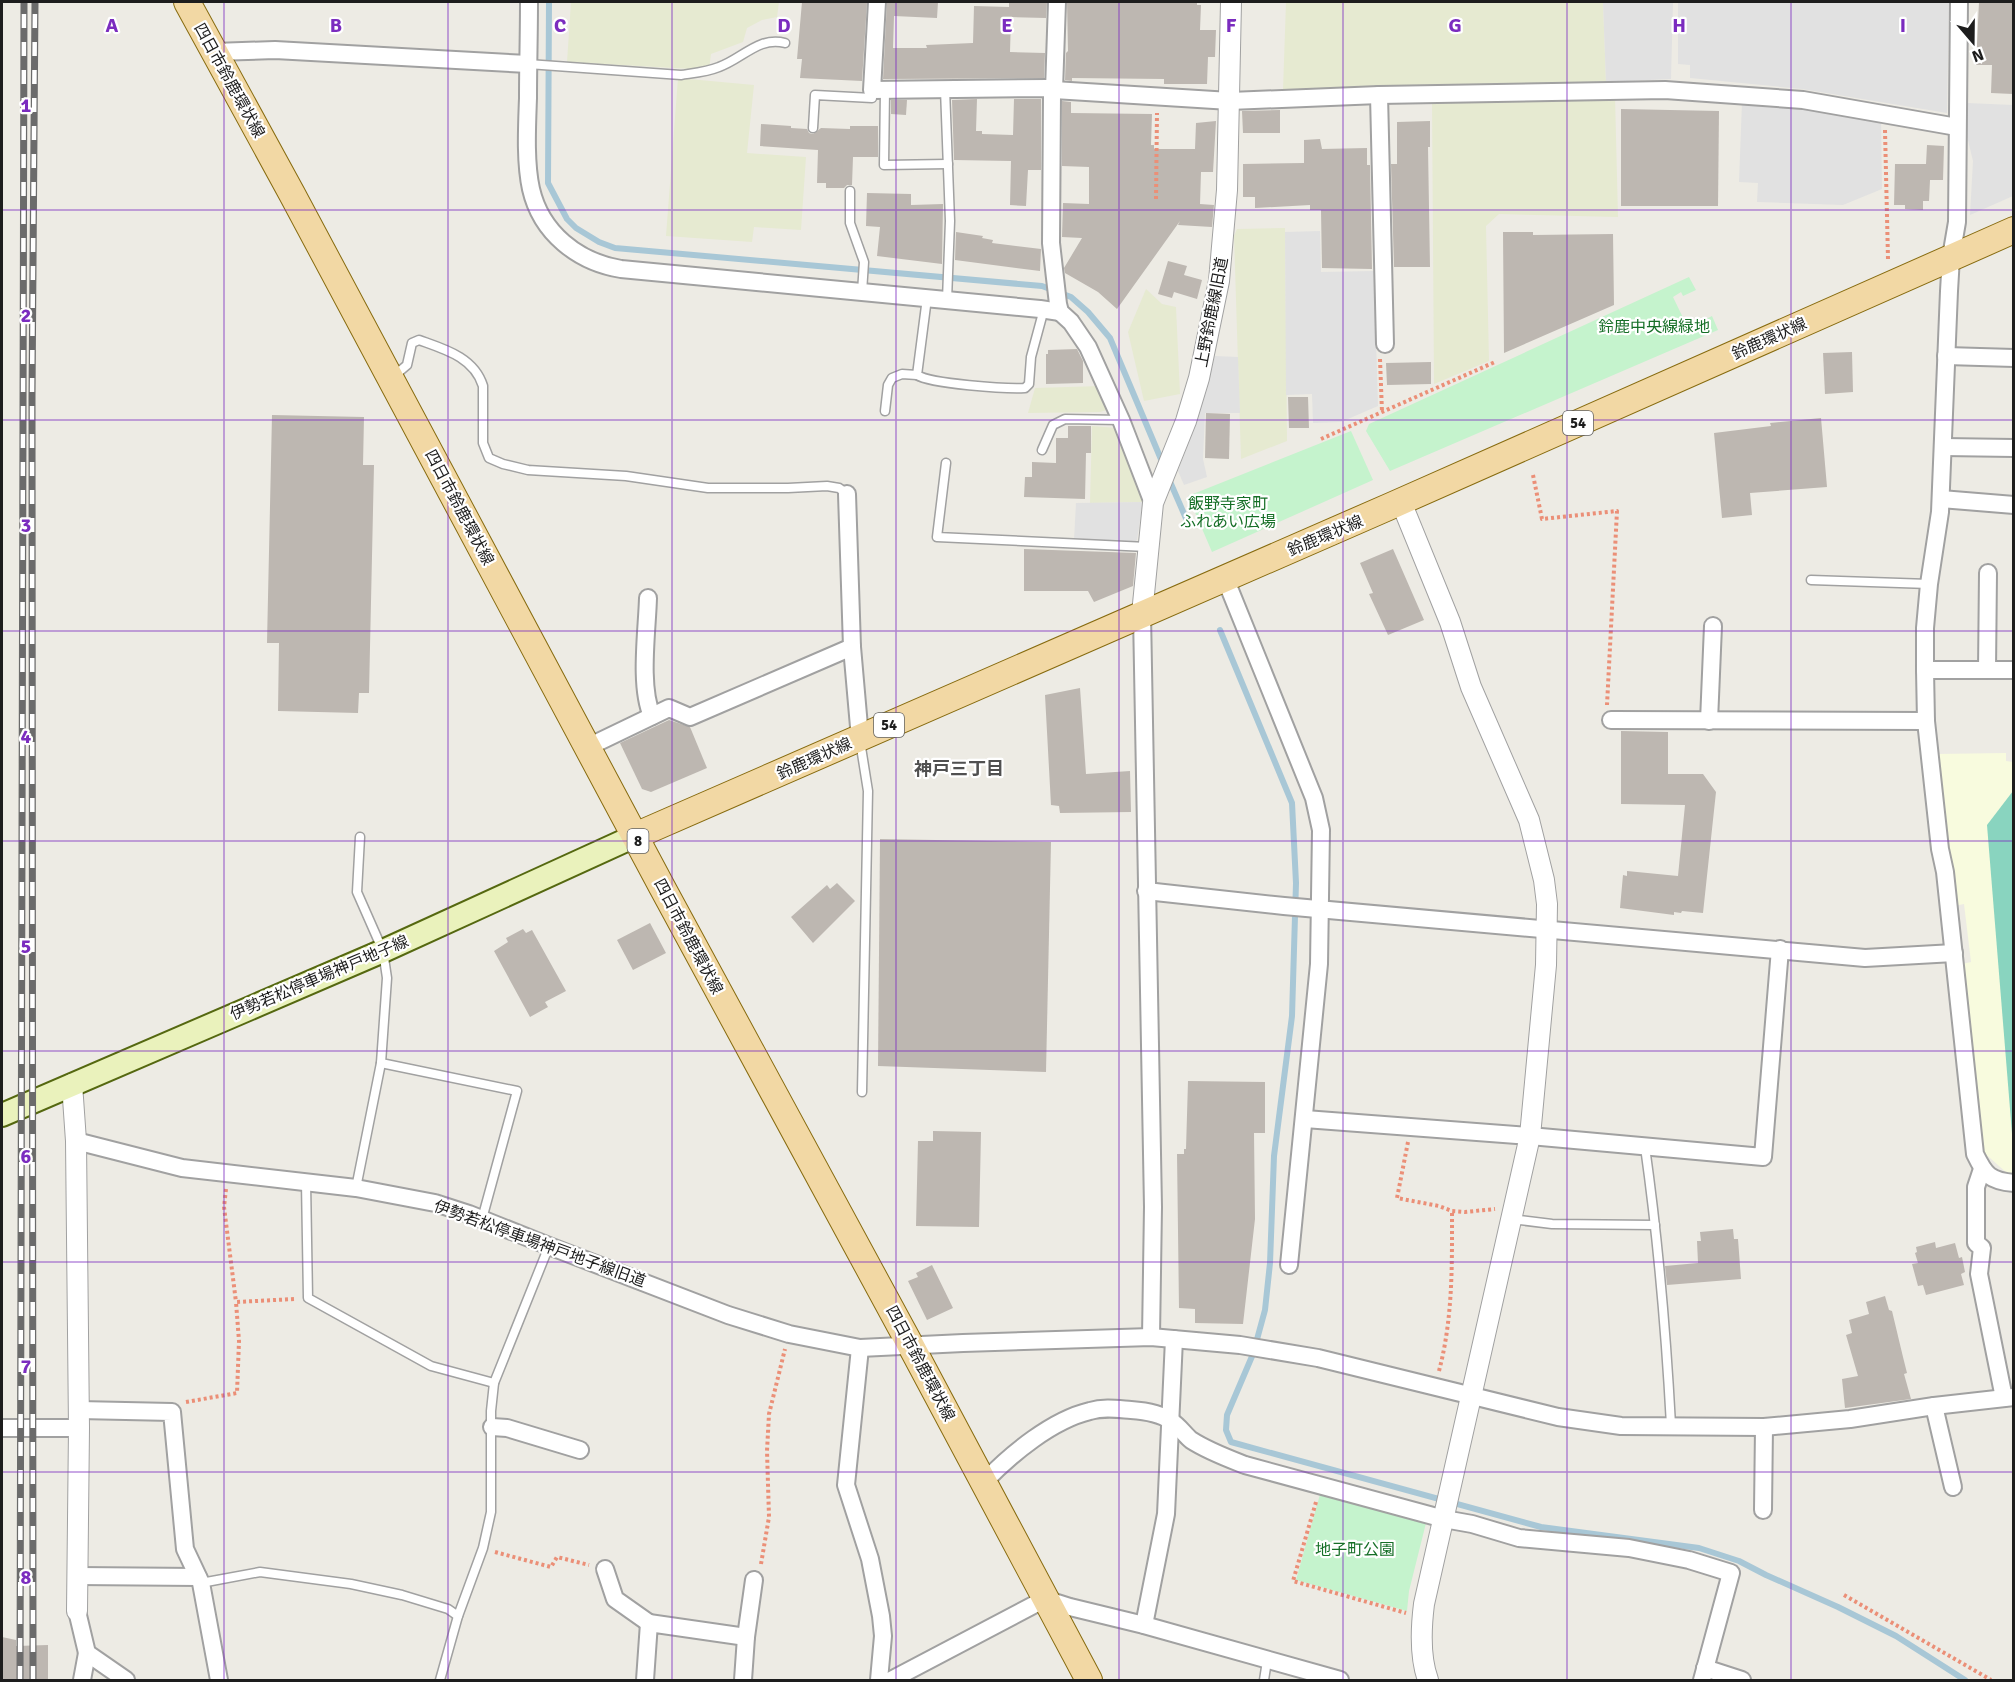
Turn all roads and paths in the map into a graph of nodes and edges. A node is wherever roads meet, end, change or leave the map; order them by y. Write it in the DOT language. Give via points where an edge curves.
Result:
graph roads {
  1 [pos="187,2"];
  2 [pos="529,2"];
  3 [pos="877,2"];
  4 [pos="1057,2"];
  5 [pos="1231,2"];
  6 [pos="1959,2"];
  7 [pos="785,43"];
  8 [pos="214,52"];
  9 [pos="533,64"];
  10 [pos="945,89"];
  11 [pos="878,90"];
  12 [pos="1054,90"];
  13 [pos="1379,95"];
  14 [pos="1157,96"];
  15 [pos="1230,101"];
  16 [pos="1885,114"];
  17 [pos="813,128"];
  18 [pos="1958,128"];
  19 [pos="948,164"];
  20 [pos="850,191"];
  21 [pos="1156,199"];
  22 [pos="2013,230"];
  23 [pos="1951,257"];
  24 [pos="1888,259"];
  25 [pos="863,289"];
  26 [pos="948,295"];
  27 [pos="927,298"];
  28 [pos="1054,308"];
  29 [pos="1385,344"];
  30 [pos="1946,356"];
  31 [pos="2013,358"];
  32 [pos="1495,362"];
  33 [pos="917,375"];
  34 [pos="391,379"];
  35 [pos="885,411"];
  36 [pos="1382,412"];
  37 [pos="1120,420"];
  38 [pos="1320,439"];
  39 [pos="1943,447"];
  40 [pos="2013,448"];
  41 [pos="1042,450"];
  42 [pos="946,463"];
  43 [pos="1533,475"];
  44 [pos="847,494"];
  45 [pos="1155,495"];
  46 [pos="1941,499"];
  47 [pos="1401,502"];
  48 [pos="2013,505"];
  49 [pos="1148,547"];
  50 [pos="1988,573"];
  51 [pos="1225,578"];
  52 [pos="1811,580"];
  53 [pos="1929,584"];
  54 [pos="648,598"];
  55 [pos="1142,614"];
  56 [pos="1713,626"];
  57 [pos="852,646"];
  58 [pos="1925,670"];
  59 [pos="1988,670"];
  60 [pos="2013,670"];
  61 [pos="652,716"];
  62 [pos="1611,720"];
  63 [pos="1709,721"];
  64 [pos="1926,721"];
  65 [pos="860,738"];
  66 [pos="588,747"];
  67 [pos="635,836"];
  68 [pos="360,837"];
  69 [pos="1146,891"];
  70 [pos="1315,909"];
  71 [pos="1547,929"];
  72 [pos="1780,949"];
  73 [pos="383,951"];
  74 [pos="1954,953"];
  75 [pos="381,1063"];
  76 [pos="72,1084"];
  77 [pos="862,1092"];
  78 [pos="2,1115"];
  79 [pos="1305,1119"];
  80 [pos="1411,1127"];
  81 [pos="1530,1136"];
  82 [pos="76,1141"];
  83 [pos="1645,1147"];
  84 [pos="1982,1169"];
  85 [pos="227,1173"];
  86 [pos="306,1182"];
  87 [pos="2013,1183"];
  88 [pos="356,1188"];
  89 [pos="1452,1211"];
  90 [pos="1513,1213"];
  91 [pos="482,1219"];
  92 [pos="1655,1225"];
  93 [pos="549,1246"];
  94 [pos="1289,1265"];
  95 [pos="308,1298"];
  96 [pos="236,1302"];
  97 [pos="789,1334"];
  98 [pos="1151,1337"];
  99 [pos="1174,1339"];
  100 [pos="911,1346"];
  101 [pos="860,1348"];
  102 [pos="494,1383"];
  103 [pos="1435,1386"];
  104 [pos="1472,1395"];
  105 [pos="2009,1398"];
  106 [pos="1934,1406"];
  107 [pos="172,1412"];
  108 [pos="79,1419"];
  109 [pos="1171,1421"];
  110 [pos="1671,1425"];
  111 [pos="492,1427"];
  112 [pos="1764,1427"];
  113 [pos="2,1428"];
  114 [pos="580,1450"];
  115 [pos="984,1482"];
  116 [pos="1321,1484"];
  117 [pos="1953,1487"];
  118 [pos="1763,1510"];
  119 [pos="1444,1516"];
  120 [pos="483,1548"];
  121 [pos="605,1569"];
  122 [pos="77,1576"];
  123 [pos="199,1580"];
  124 [pos="754,1580"];
  125 [pos="1844,1595"];
  126 [pos="1045,1599"];
  127 [pos="77,1611"];
  128 [pos="1411,1615"];
  129 [pos="458,1616"];
  130 [pos="649,1623"];
  131 [pos="1144,1626"];
  132 [pos="746,1637"];
  133 [pos="87,1653"];
  134 [pos="1267,1661"];
  135 [pos="1704,1674"];
  136 [pos="82,1680"];
  137 [pos="126,1680"];
  138 [pos="219,1680"];
  139 [pos="440,1680"];
  140 [pos="645,1680"];
  141 [pos="743,1680"];
  142 [pos="879,1680"];
  143 [pos="891,1680"];
  144 [pos="1089,1680"];
  145 [pos="1264,1680"];
  146 [pos="1340,1680"];
  147 [pos="1428,1680"];
  148 [pos="1742,1680"];
  149 [pos="1991,1680"];
  1 -- 8 [label="main road, 四日市鈴鹿環状線 / 8"];
  2 -- 9 [label="street"];
  3 -- 11 [label="street"];
  4 -- 12 [label="street"];
  5 -- 15 [label="street, 上野鈴鹿線旧道"];
  6 -- 18 [label="street"];
  7 -- 9 [label="lane" via="760,43 721,66 681,75"];
  8 -- 9 [label="street" via="275,50"];
  8 -- 34 [label="main road, 四日市鈴鹿環状線 / 8"];
  9 -- 25 [label="street" via="527,114 531,191 549,227 574,252 621,268"];
  10 -- 11 [label="street"];
  10 -- 12 [label="street"];
  10 -- 19 [label="lane"];
  11 -- 17 [label="lane" via="872,98 815,94"];
  11 -- 19 [label="lane" via="884,165"];
  12 -- 14 [label="street"];
  12 -- 28 [label="street"];
  13 -- 15 [label="street"];
  13 -- 16 [label="street" via="1665,90 1803,100"];
  13 -- 29 [label="street"];
  14 -- 15 [label="street"];
  14 -- 21 [label="path"];
  15 -- 45 [label="street, 上野鈴鹿線旧道" via="1219,281 1199,378"];
  16 -- 18 [label="street"];
  16 -- 24 [label="path"];
  18 -- 23 [label="street" via="1957,222"];
  19 -- 26 [label="lane"];
  20 -- 25 [label="lane" via="852,228 864,262"];
  22 -- 23 [label="main road, 鈴鹿環状線 / 54"];
  23 -- 30 [label="street"];
  23 -- 47 [label="main road, 鈴鹿環状線 / 54"];
  25 -- 27 [label="street"];
  26 -- 27 [label="street"];
  26 -- 28 [label="street"];
  27 -- 33 [label="lane"];
  28 -- 33 [label="lane" via="1031,357 1029,384 1025,388"];
  28 -- 37 [label="street" via="1071,322 1088,347"];
  29 -- 36 [label="path" via="1379,348"];
  30 -- 31 [label="street"];
  30 -- 39 [label="street"];
  32 -- 36 [label="path"];
  33 -- 35 [label="lane" via="892,378"];
  34 -- 44 [label="lane" via="407,365 412,343 419,340 462,358 476,369 483,386 484,448 489,458 515,467 626,476 708,488 827,486"];
  34 -- 66 [label="main road, 四日市鈴鹿環状線 / 8"];
  36 -- 38 [label="path"];
  37 -- 41 [label="lane" via="1065,419 1053,425"];
  37 -- 45 [label="street"];
  39 -- 40 [label="street"];
  39 -- 46 [label="street"];
  42 -- 49 [label="lane" via="937,537"];
  43 -- 62 [label="path" via="1542,519 1617,511 1607,712"];
  44 -- 57 [label="street"];
  45 -- 49 [label="street, 上野鈴鹿線旧道"];
  46 -- 48 [label="street"];
  46 -- 53 [label="street"];
  47 -- 51 [label="main road, 鈴鹿環状線 / 54"];
  47 -- 71 [label="street" via="1450,622 1471,687 1529,820 1544,880"];
  49 -- 55 [label="street, 上野鈴鹿線旧道"];
  50 -- 59 [label="street"];
  51 -- 55 [label="main road, 鈴鹿環状線 / 54"];
  51 -- 70 [label="street" via="1314,798 1321,830"];
  52 -- 53 [label="lane"];
  53 -- 58 [label="street"];
  54 -- 61 [label="street" via="645,680"];
  55 -- 65 [label="main road, 鈴鹿環状線 / 54"];
  55 -- 69 [label="street"];
  56 -- 63 [label="street"];
  57 -- 61 [label="street" via="690,717 669,708"];
  57 -- 65 [label="street"];
  58 -- 59 [label="street"];
  58 -- 64 [label="street"];
  59 -- 60 [label="street"];
  61 -- 66 [label="street"];
  62 -- 63 [label="street"];
  63 -- 64 [label="street"];
  64 -- 74 [label="street"];
  65 -- 67 [label="main road, 鈴鹿環状線 / 54"];
  65 -- 77 [label="lane" via="868,791"];
  66 -- 67 [label="main road, 四日市鈴鹿環状線 / 8"];
  67 -- 73 [label="main road, 伊勢若松停車場神戸地子線"];
  67 -- 100 [label="main road, 四日市鈴鹿環状線 / 8"];
  68 -- 73 [label="lane" via="357,892"];
  69 -- 70 [label="street"];
  69 -- 98 [label="street" via="1153,1208"];
  70 -- 71 [label="street"];
  70 -- 79 [label="street" via="1319,964"];
  71 -- 72 [label="street"];
  71 -- 81 [label="street"];
  72 -- 74 [label="street" via="1865,958"];
  72 -- 83 [label="street" via="1763,1157"];
  73 -- 75 [label="lane" via="387,978"];
  73 -- 76 [label="main road, 伊勢若松停車場神戸地子線"];
  74 -- 84 [label="street" via="1976,1154"];
  75 -- 88 [label="lane"];
  75 -- 91 [label="lane" via="517,1091"];
  76 -- 78 [label="main road, 伊勢若松停車場神戸地子線"];
  76 -- 82 [label="street"];
  79 -- 80 [label="street"];
  79 -- 94 [label="street"];
  80 -- 81 [label="street"];
  80 -- 89 [label="path" via="1397,1198"];
  81 -- 83 [label="street"];
  81 -- 90 [label="street"];
  82 -- 85 [label="street, 伊勢若松停車場神戸地子線旧道" via="182,1168"];
  82 -- 108 [label="street"];
  83 -- 92 [label="lane"];
  84 -- 87 [label="street" via="1998,1182"];
  84 -- 105 [label="street" via="1976,1187 1976,1243 1982,1248 1979,1274"];
  85 -- 86 [label="street, 伊勢若松停車場神戸地子線旧道"];
  85 -- 96 [label="path" via="224,1207"];
  86 -- 88 [label="street, 伊勢若松停車場神戸地子線旧道"];
  86 -- 95 [label="lane"];
  88 -- 91 [label="street, 伊勢若松停車場神戸地子線旧道" via="435,1203"];
  89 -- 90 [label="path"];
  89 -- 103 [label="path" via="1449,1319"];
  90 -- 92 [label="lane" via="1552,1224"];
  90 -- 104 [label="street"];
  91 -- 93 [label="street, 伊勢若松停車場神戸地子線旧道"];
  92 -- 110 [label="lane"];
  93 -- 97 [label="street, 伊勢若松停車場神戸地子線旧道" via="728,1315"];
  93 -- 102 [label="lane"];
  95 -- 96 [label="path"];
  95 -- 102 [label="lane" via="431,1366"];
  96 -- 107 [label="path" via="237,1393 176,1404"];
  97 -- 101 [label="street, 伊勢若松停車場神戸地子線旧道"];
  97 -- 124 [label="path" via="769,1414 769,1517 761,1564"];
  98 -- 99 [label="street, 伊勢若松停車場神戸地子線旧道"];
  98 -- 100 [label="street, 伊勢若松停車場神戸地子線旧道"];
  99 -- 103 [label="street, 伊勢若松停車場神戸地子線旧道" via="1267,1348"];
  99 -- 109 [label="street"];
  100 -- 101 [label="street, 伊勢若松停車場神戸地子線旧道"];
  100 -- 115 [label="main road, 四日市鈴鹿環状線 / 8"];
  101 -- 142 [label="street" via="846,1485 870,1559 881,1617"];
  102 -- 111 [label="lane"];
  103 -- 104 [label="street, 伊勢若松停車場神戸地子線旧道"];
  104 -- 110 [label="street, 伊勢若松停車場神戸地子線旧道" via="1558,1417 1621,1426"];
  104 -- 119 [label="street"];
  105 -- 106 [label="street, 伊勢若松停車場神戸地子線旧道"];
  106 -- 112 [label="street, 伊勢若松停車場神戸地子線旧道"];
  106 -- 117 [label="street"];
  107 -- 108 [label="street"];
  107 -- 123 [label="street" via="185,1549"];
  108 -- 113 [label="street"];
  108 -- 122 [label="street"];
  109 -- 115 [label="street" via="1148,1412 1108,1408 1090,1411 1041,1434"];
  109 -- 116 [label="street" via="1218,1455"];
  109 -- 131 [label="street" via="1166,1514"];
  110 -- 112 [label="street, 伊勢若松停車場神戸地子線旧道"];
  111 -- 114 [label="street"];
  111 -- 120 [label="lane" via="491,1512"];
  112 -- 118 [label="street"];
  115 -- 126 [label="main road, 四日市鈴鹿環状線 / 8"];
  116 -- 119 [label="street"];
  116 -- 128 [label="path" via="1293,1581"];
  119 -- 135 [label="street" via="1519,1538 1629,1548 1731,1573"];
  119 -- 147 [label="street" via="1421,1623"];
  120 -- 121 [label="path" via="551,1567 557,1557"];
  120 -- 129 [label="lane"];
  121 -- 130 [label="street" via="615,1599"];
  122 -- 123 [label="street"];
  122 -- 127 [label="street"];
  123 -- 129 [label="lane" via="260,1572 351,1584 402,1595 448,1609"];
  123 -- 138 [label="street"];
  124 -- 132 [label="street"];
  125 -- 149 [label="path"];
  126 -- 131 [label="street"];
  126 -- 143 [label="street"];
  126 -- 144 [label="main road, 四日市鈴鹿環状線 / 8"];
  127 -- 133 [label="street"];
  129 -- 139 [label="lane"];
  130 -- 132 [label="street"];
  130 -- 140 [label="street"];
  131 -- 134 [label="street"];
  132 -- 141 [label="street"];
  133 -- 136 [label="street"];
  133 -- 137 [label="street"];
  134 -- 145 [label="lane"];
  134 -- 146 [label="street"];
  135 -- 148 [label="street"];
}
